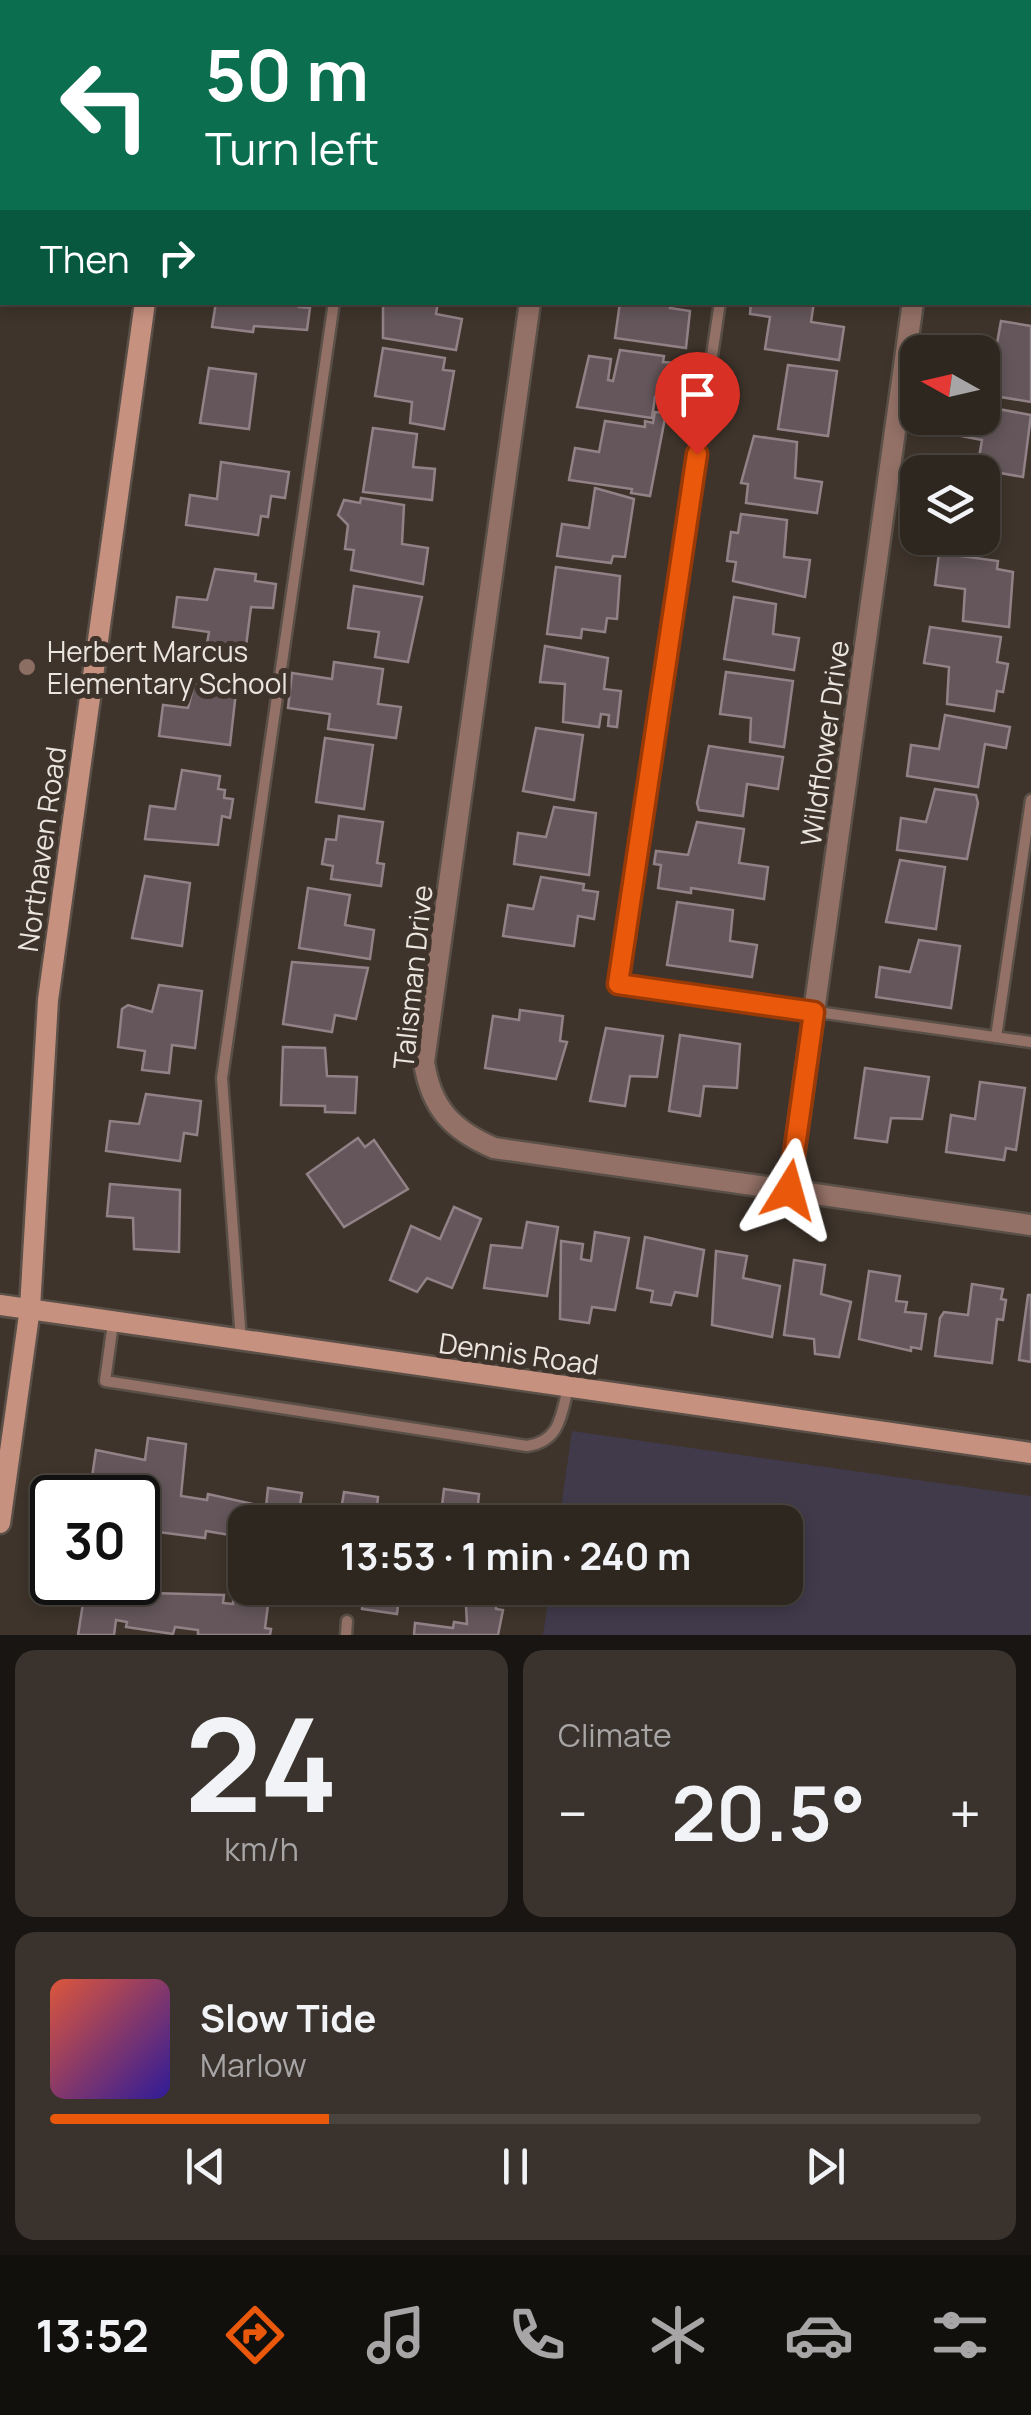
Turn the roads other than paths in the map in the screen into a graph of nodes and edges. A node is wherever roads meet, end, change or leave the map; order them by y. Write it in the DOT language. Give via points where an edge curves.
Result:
graph roads {
  1 [pos="144,305"];
  2 [pos="334,305"];
  3 [pos="530,305"];
  4 [pos="720,305"];
  5 [pos="914,305"];
  6 [pos="1031,800"];
  7 [pos="814,1012"];
  8 [pos="996,1037"];
  9 [pos="1031,1042"];
  10 [pos="789,1190"];
  11 [pos="1031,1224"];
  12 [pos="0,1304"];
  13 [pos="30,1308"];
  14 [pos="113,1322"];
  15 [pos="241,1340"];
  16 [pos="568,1388"];
  17 [pos="1031,1453"];
  18 [pos="0,1523"];
  19 [pos="347,1621"];
  20 [pos="346,1635"];
  1 -- 13 [label="street, Northaven Road" via="48,1000"];
  2 -- 15 [label="lane" via="222,1078"];
  3 -- 10 [label="street, Talisman Drive" via="424,1062 428,1088 460,1134 494,1148"];
  4 -- 7 [label="lane" via="618,984"];
  5 -- 7 [label="street, Wildflower Drive"];
  6 -- 8 [label="lane"];
  7 -- 8 [label="lane"];
  7 -- 10 [label="street, Wildflower Drive"];
  8 -- 9 [label="lane"];
  10 -- 11 [label="street, Talisman Drive"];
  12 -- 13 [label="street, Dennis Road"];
  13 -- 14 [label="street, Dennis Road"];
  13 -- 18 [label="street, Northaven Road"];
  14 -- 15 [label="street, Dennis Road"];
  14 -- 16 [label="lane" via="105,1381 508,1443 544,1443 556,1433"];
  15 -- 16 [label="street, Dennis Road"];
  16 -- 17 [label="street, Dennis Road"];
  19 -- 20 [label="lane"];
}
